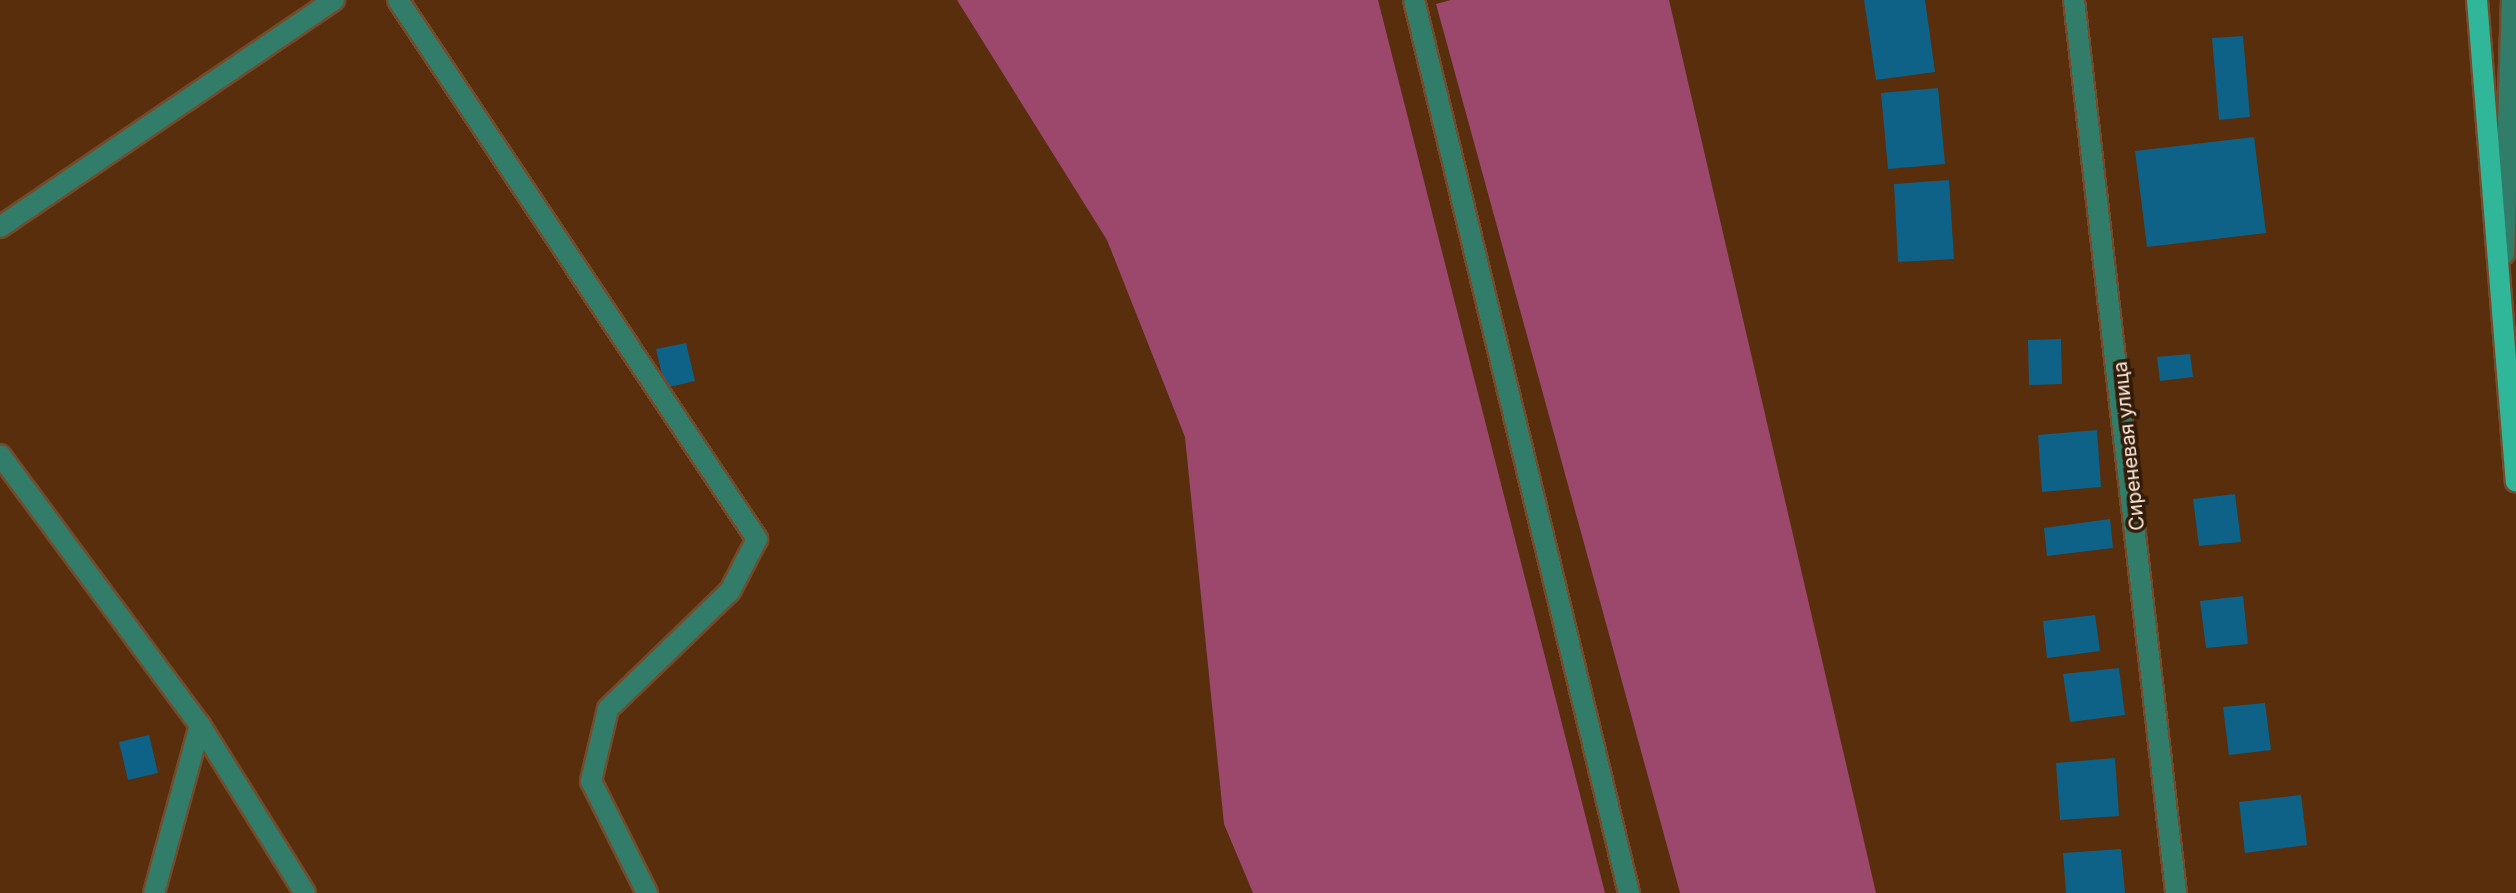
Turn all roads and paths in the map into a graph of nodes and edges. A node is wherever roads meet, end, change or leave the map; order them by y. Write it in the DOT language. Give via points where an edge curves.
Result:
graph roads {
  1 [pos="334,0"];
  2 [pos="398,0"];
  3 [pos="1414,0"];
  4 [pos="2074,0"];
  5 [pos="2477,0"];
  6 [pos="2512,0"];
  7 [pos="0,227"];
  8 [pos="2504,270"];
  9 [pos="0,455"];
  10 [pos="2516,481"];
  11 [pos="200,725"];
  12 [pos="154,893"];
  13 [pos="305,893"];
  14 [pos="647,893"];
  15 [pos="1629,893"];
  16 [pos="2176,893"];
  1 -- 7 [label="street"];
  2 -- 14 [label="street" via="757,539 730,591 608,709 591,781"];
  3 -- 15 [label="street"];
  4 -- 16 [label="street, Сиреневая улица"];
  5 -- 8 [label="main road"];
  6 -- 8 [label="street"];
  8 -- 10 [label="main road"];
  9 -- 11 [label="street"];
  11 -- 12 [label="street"];
  11 -- 13 [label="street"];
}
